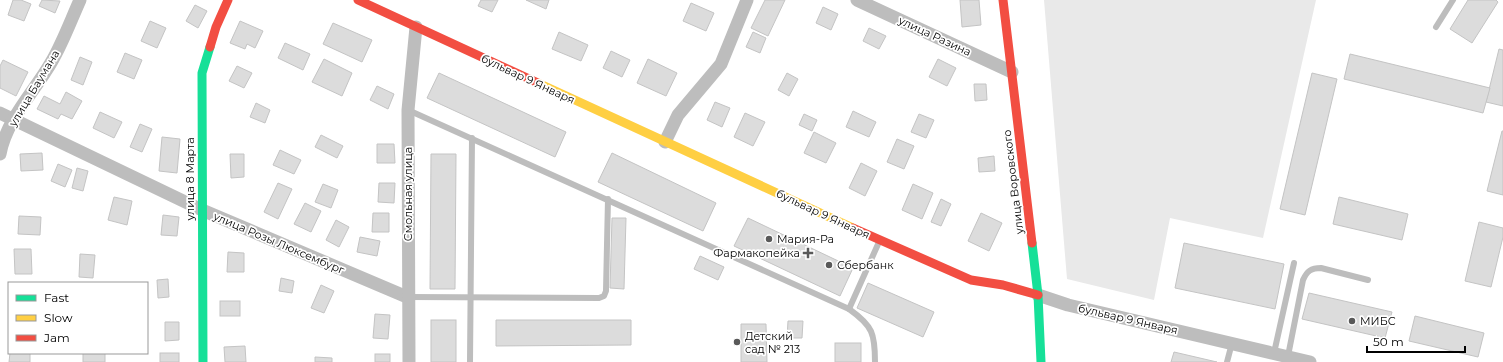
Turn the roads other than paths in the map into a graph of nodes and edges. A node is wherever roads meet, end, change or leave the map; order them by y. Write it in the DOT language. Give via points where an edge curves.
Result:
graph roads {
  1 [pos="80,0"];
  2 [pos="228,0"];
  3 [pos="358,0"];
  4 [pos="747,0"];
  5 [pos="857,0"];
  6 [pos="1003,0"];
  7 [pos="1453,0"];
  8 [pos="416,27"];
  9 [pos="1436,28"];
  10 [pos="1012,72"];
  11 [pos="408,110"];
  12 [pos="0,113"];
  13 [pos="14,120"];
  14 [pos="472,138"];
  15 [pos="665,142"];
  16 [pos="0,154"];
  17 [pos="608,199"];
  18 [pos="202,210"];
  19 [pos="880,240"];
  20 [pos="1294,263"];
  21 [pos="1368,280"];
  22 [pos="1038,295"];
  23 [pos="470,296"];
  24 [pos="407,297"];
  25 [pos="849,309"];
  26 [pos="1232,343"];
  27 [pos="1274,353"];
  28 [pos="1288,356"];
  29 [pos="1229,361"];
  30 [pos="203,362"];
  31 [pos="409,362"];
  32 [pos="470,362"];
  33 [pos="876,362"];
  34 [pos="1041,362"];
  35 [pos="1310,362"];
  1 -- 13 [label="street, улица Баумана" via="53,60"];
  2 -- 18 [label="main road, улица 8 Марта" via="216,27 202,73"];
  3 -- 8 [label="main road, бульвар 9 Января"];
  4 -- 15 [label="street" via="721,64 678,114"];
  5 -- 10 [label="street, улица Разина"];
  6 -- 10 [label="main road, улица Воровского"];
  7 -- 9 [label="lane"];
  8 -- 11 [label="street, Смольная улица"];
  8 -- 15 [label="main road, бульвар 9 Января"];
  10 -- 22 [label="main road, улица Воровского"];
  11 -- 14 [label="lane"];
  11 -- 24 [label="street, Смольная улица"];
  12 -- 13 [label="street, улица Розы Люксембург"];
  13 -- 16 [label="street, улица Баумана"];
  13 -- 18 [label="street, улица Розы Люксембург"];
  14 -- 17 [label="lane"];
  14 -- 23 [label="lane"];
  15 -- 19 [label="main road, бульвар 9 Января"];
  17 -- 23 [label="lane" via="604,296"];
  17 -- 25 [label="lane"];
  18 -- 24 [label="street, улица Розы Люксембург"];
  18 -- 30 [label="main road, улица 8 Марта"];
  19 -- 22 [label="main road, бульвар 9 Января" via="971,280 1003,285"];
  19 -- 25 [label="lane"];
  20 -- 27 [label="lane"];
  21 -- 28 [label="lane" via="1320,268 1306,272"];
  22 -- 26 [label="street, бульвар 9 Января" via="1068,305"];
  22 -- 34 [label="main road, улица Воровского"];
  23 -- 24 [label="lane"];
  23 -- 32 [label="lane"];
  24 -- 31 [label="street, Смольная улица"];
  25 -- 33 [label="lane" via="864,319 872,331"];
  26 -- 27 [label="street, бульвар 9 Января"];
  26 -- 29 [label="lane"];
  27 -- 28 [label="street, бульвар 9 Января"];
  28 -- 35 [label="street, бульвар 9 Января"];
}
